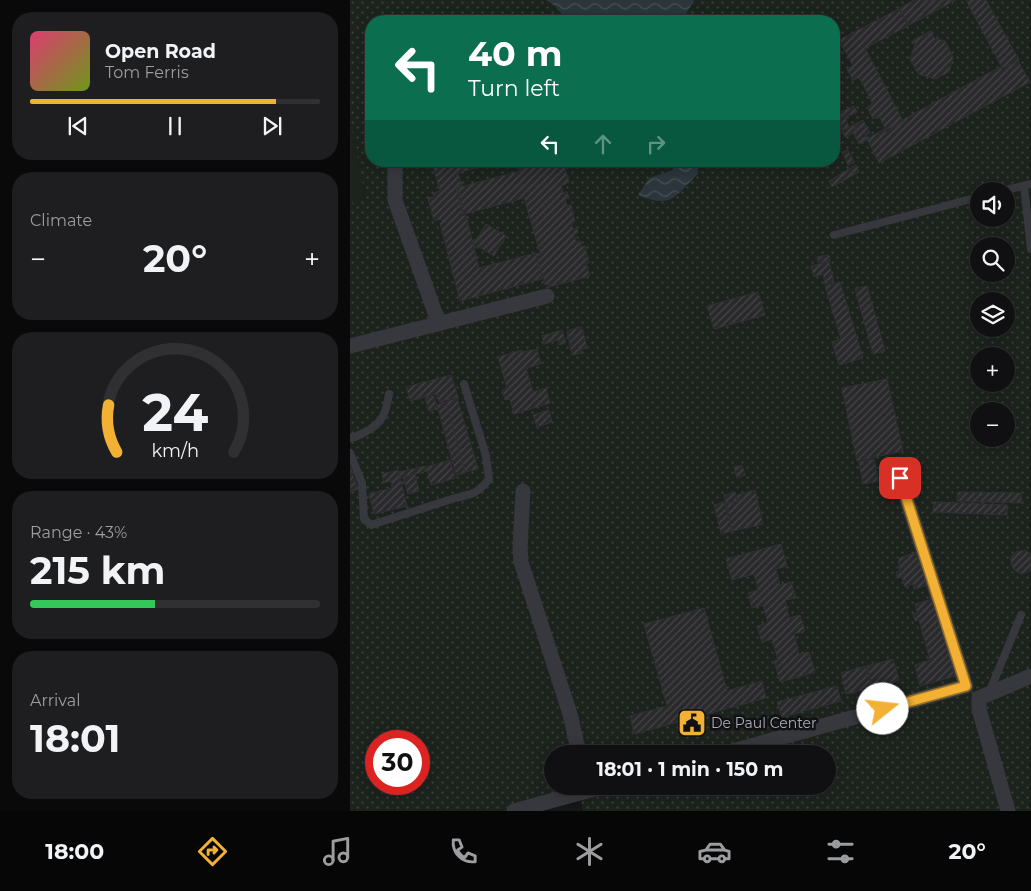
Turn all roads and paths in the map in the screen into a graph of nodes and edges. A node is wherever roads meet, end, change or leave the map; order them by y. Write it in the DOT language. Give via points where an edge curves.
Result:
graph roads {
  1 [pos="394,167"];
  2 [pos="1027,185"];
  3 [pos="970,199"];
  4 [pos="834,235"];
  5 [pos="1031,249"];
  6 [pos="547,296"];
  7 [pos="439,324"];
  8 [pos="350,346"];
  9 [pos="464,384"];
  10 [pos="389,394"];
  11 [pos="350,438"];
  12 [pos="350,452"];
  13 [pos="900,478"];
  14 [pos="523,491"];
  15 [pos="1021,615"];
  16 [pos="1031,676"];
  17 [pos="989,693"];
  18 [pos="578,745"];
  19 [pos="754,745"];
  20 [pos="563,795"];
  21 [pos="514,811"];
  22 [pos="1008,811"];
  1 -- 7 [label="street" via="395,200"];
  2 -- 5 [label="lane"];
  3 -- 4 [label="lane"];
  6 -- 7 [label="street"];
  7 -- 8 [label="street"];
  9 -- 12 [label="lane" via="490,479 481,490 370,525 364,518 362,483"];
  10 -- 11 [label="lane" via="382,420"];
  13 -- 19 [label="street" via="966,686"];
  14 -- 18 [label="street" via="521,562"];
  15 -- 17 [label="lane"];
  16 -- 17 [label="street"];
  17 -- 22 [label="street" via="979,698 979,709"];
  20 -- 21 [label="street"];
}
